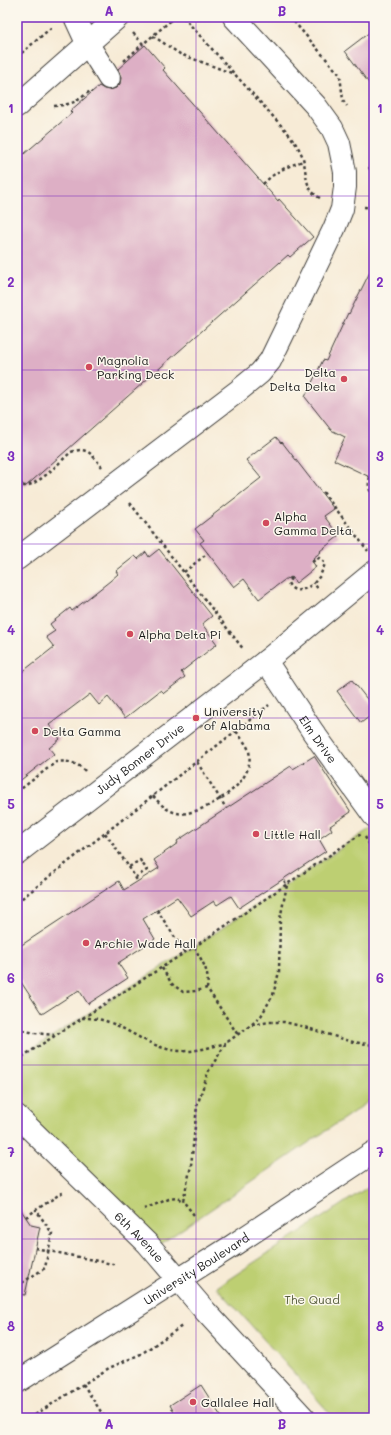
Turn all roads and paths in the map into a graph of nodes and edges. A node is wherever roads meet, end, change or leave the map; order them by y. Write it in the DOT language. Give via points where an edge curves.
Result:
graph roads {
  1 [pos="75,17"];
  2 [pos="175,17"];
  3 [pos="183,17"];
  4 [pos="234,17"];
  5 [pos="290,17"];
  6 [pos="123,23"];
  7 [pos="52,27"];
  8 [pos="153,36"];
  9 [pos="87,43"];
  10 [pos="143,44"];
  11 [pos="17,57"];
  12 [pos="235,74"];
  13 [pos="108,77"];
  14 [pos="17,106"];
  15 [pos="48,106"];
  16 [pos="349,110"];
  17 [pos="304,161"];
  18 [pos="367,164"];
  19 [pos="374,172"];
  20 [pos="263,184"];
  21 [pos="343,203"];
  22 [pos="374,208"];
  23 [pos="370,477"];
  24 [pos="17,485"];
  25 [pos="115,485"];
  26 [pos="323,492"];
  27 [pos="374,496"];
  28 [pos="208,554"];
  29 [pos="17,559"];
  30 [pos="312,562"];
  31 [pos="372,563"];
  32 [pos="184,572"];
  33 [pos="292,578"];
  34 [pos="314,583"];
  35 [pos="320,592"];
  36 [pos="244,651"];
  37 [pos="266,661"];
  38 [pos="272,702"];
  39 [pos="236,731"];
  40 [pos="196,762"];
  41 [pos="87,773"];
  42 [pos="17,792"];
  43 [pos="153,796"];
  44 [pos="220,799"];
  45 [pos="226,808"];
  46 [pos="368,824"];
  47 [pos="105,833"];
  48 [pos="17,853"];
  49 [pos="129,867"];
  50 [pos="136,877"];
  51 [pos="283,879"];
  52 [pos="138,882"];
  53 [pos="287,884"];
  54 [pos="17,902"];
  55 [pos="157,910"];
  56 [pos="194,947"];
  57 [pos="185,953"];
  58 [pos="162,968"];
  59 [pos="207,988"];
  60 [pos="82,1018"];
  61 [pos="252,1026"];
  62 [pos="17,1029"];
  63 [pos="55,1035"];
  64 [pos="238,1035"];
  65 [pos="226,1043"];
  66 [pos="374,1045"];
  67 [pos="17,1060"];
  68 [pos="17,1116"];
  69 [pos="374,1152"];
  70 [pos="67,1189"];
  71 [pos="183,1201"];
  72 [pos="36,1210"];
  73 [pos="142,1210"];
  74 [pos="194,1215"];
  75 [pos="26,1217"];
  76 [pos="35,1248"];
  77 [pos="48,1250"];
  78 [pos="117,1265"];
  79 [pos="178,1280"];
  80 [pos="17,1286"];
  81 [pos="182,1326"];
  82 [pos="17,1382"];
  83 [pos="83,1384"];
  84 [pos="30,1418"];
  85 [pos="105,1418"];
  86 [pos="304,1418"];
  1 -- 9 [label="street"];
  2 -- 8 [label="path"];
  3 -- 12 [label="path"];
  4 -- 21 [label="street" via="316,106 332,128 344,172"];
  5 -- 16 [label="path" via="340,75 343,100"];
  6 -- 9 [label="street"];
  6 -- 10 [label="path"];
  7 -- 11 [label="path"];
  8 -- 10 [label="path"];
  8 -- 12 [label="path" via="180,54"];
  9 -- 13 [label="street"];
  9 -- 14 [label="street"];
  10 -- 13 [label="path"];
  12 -- 17 [label="path" via="288,133"];
  13 -- 15 [label="path" via="78,101 69,105"];
  17 -- 20 [label="path" via="282,168"];
  17 -- 21 [label="path" via="309,187 314,194 320,198"];
  18 -- 19 [label="path"];
  21 -- 22 [label="path"];
  21 -- 25 [label="street" via="334,228 270,361 238,391"];
  23 -- 27 [label="path" via="368,487"];
  24 -- 25 [label="path" via="24,487 35,484 71,452 79,450 90,454"];
  25 -- 29 [label="street"];
  25 -- 32 [label="path"];
  26 -- 31 [label="path"];
  28 -- 32 [label="path"];
  30 -- 34 [label="path" via="319,558 325,564"];
  31 -- 37 [label="street, Judy Bonner Drive"];
  32 -- 36 [label="path"];
  33 -- 34 [label="path" via="288,583 294,590 300,591"];
  34 -- 35 [label="path"];
  37 -- 46 [label="street, Elm Drive" via="313,732"];
  37 -- 48 [label="street, Judy Bonner Drive"];
  38 -- 39 [label="path"];
  39 -- 40 [label="path"];
  39 -- 44 [label="path" via="249,751 248,770 242,780"];
  40 -- 43 [label="path"];
  40 -- 44 [label="path"];
  41 -- 42 [label="path" via="81,766 63,761 56,762"];
  43 -- 44 [label="path" via="168,811 178,814 190,814"];
  43 -- 47 [label="path"];
  44 -- 45 [label="path"];
  46 -- 53 [label="path"];
  47 -- 49 [label="path"];
  47 -- 54 [label="path"];
  49 -- 50 [label="path"];
  49 -- 50 [label="path" via="140,860 147,870"];
  50 -- 52 [label="path"];
  51 -- 53 [label="path"];
  53 -- 56 [label="path"];
  53 -- 61 [label="path" via="280,919 279,972 276,985 261,1016"];
  55 -- 57 [label="path"];
  56 -- 57 [label="path"];
  56 -- 59 [label="path" via="206,966"];
  57 -- 58 [label="path"];
  58 -- 59 [label="path" via="172,984 183,992"];
  58 -- 60 [label="path"];
  59 -- 64 [label="path"];
  60 -- 63 [label="path"];
  60 -- 65 [label="path" via="98,1019 143,1040 180,1051"];
  61 -- 64 [label="path"];
  61 -- 66 [label="path" via="284,1022 353,1042"];
  62 -- 63 [label="path"];
  63 -- 67 [label="path"];
  64 -- 65 [label="path"];
  65 -- 71 [label="path" via="208,1072 197,1106 191,1166"];
  68 -- 79 [label="street, 6th Avenue" via="148,1244"];
  69 -- 79 [label="street, University Boulevard"];
  70 -- 72 [label="path"];
  71 -- 73 [label="path" via="177,1198 169,1199"];
  71 -- 74 [label="path"];
  72 -- 75 [label="path"];
  72 -- 77 [label="path" via="52,1233"];
  76 -- 77 [label="path"];
  77 -- 78 [label="path"];
  77 -- 80 [label="path" via="44,1268"];
  79 -- 82 [label="street, University Boulevard"];
  79 -- 86 [label="street, 6th Avenue"];
  81 -- 83 [label="path" via="141,1354 109,1368"];
  83 -- 84 [label="path"];
  83 -- 85 [label="path"];
}
